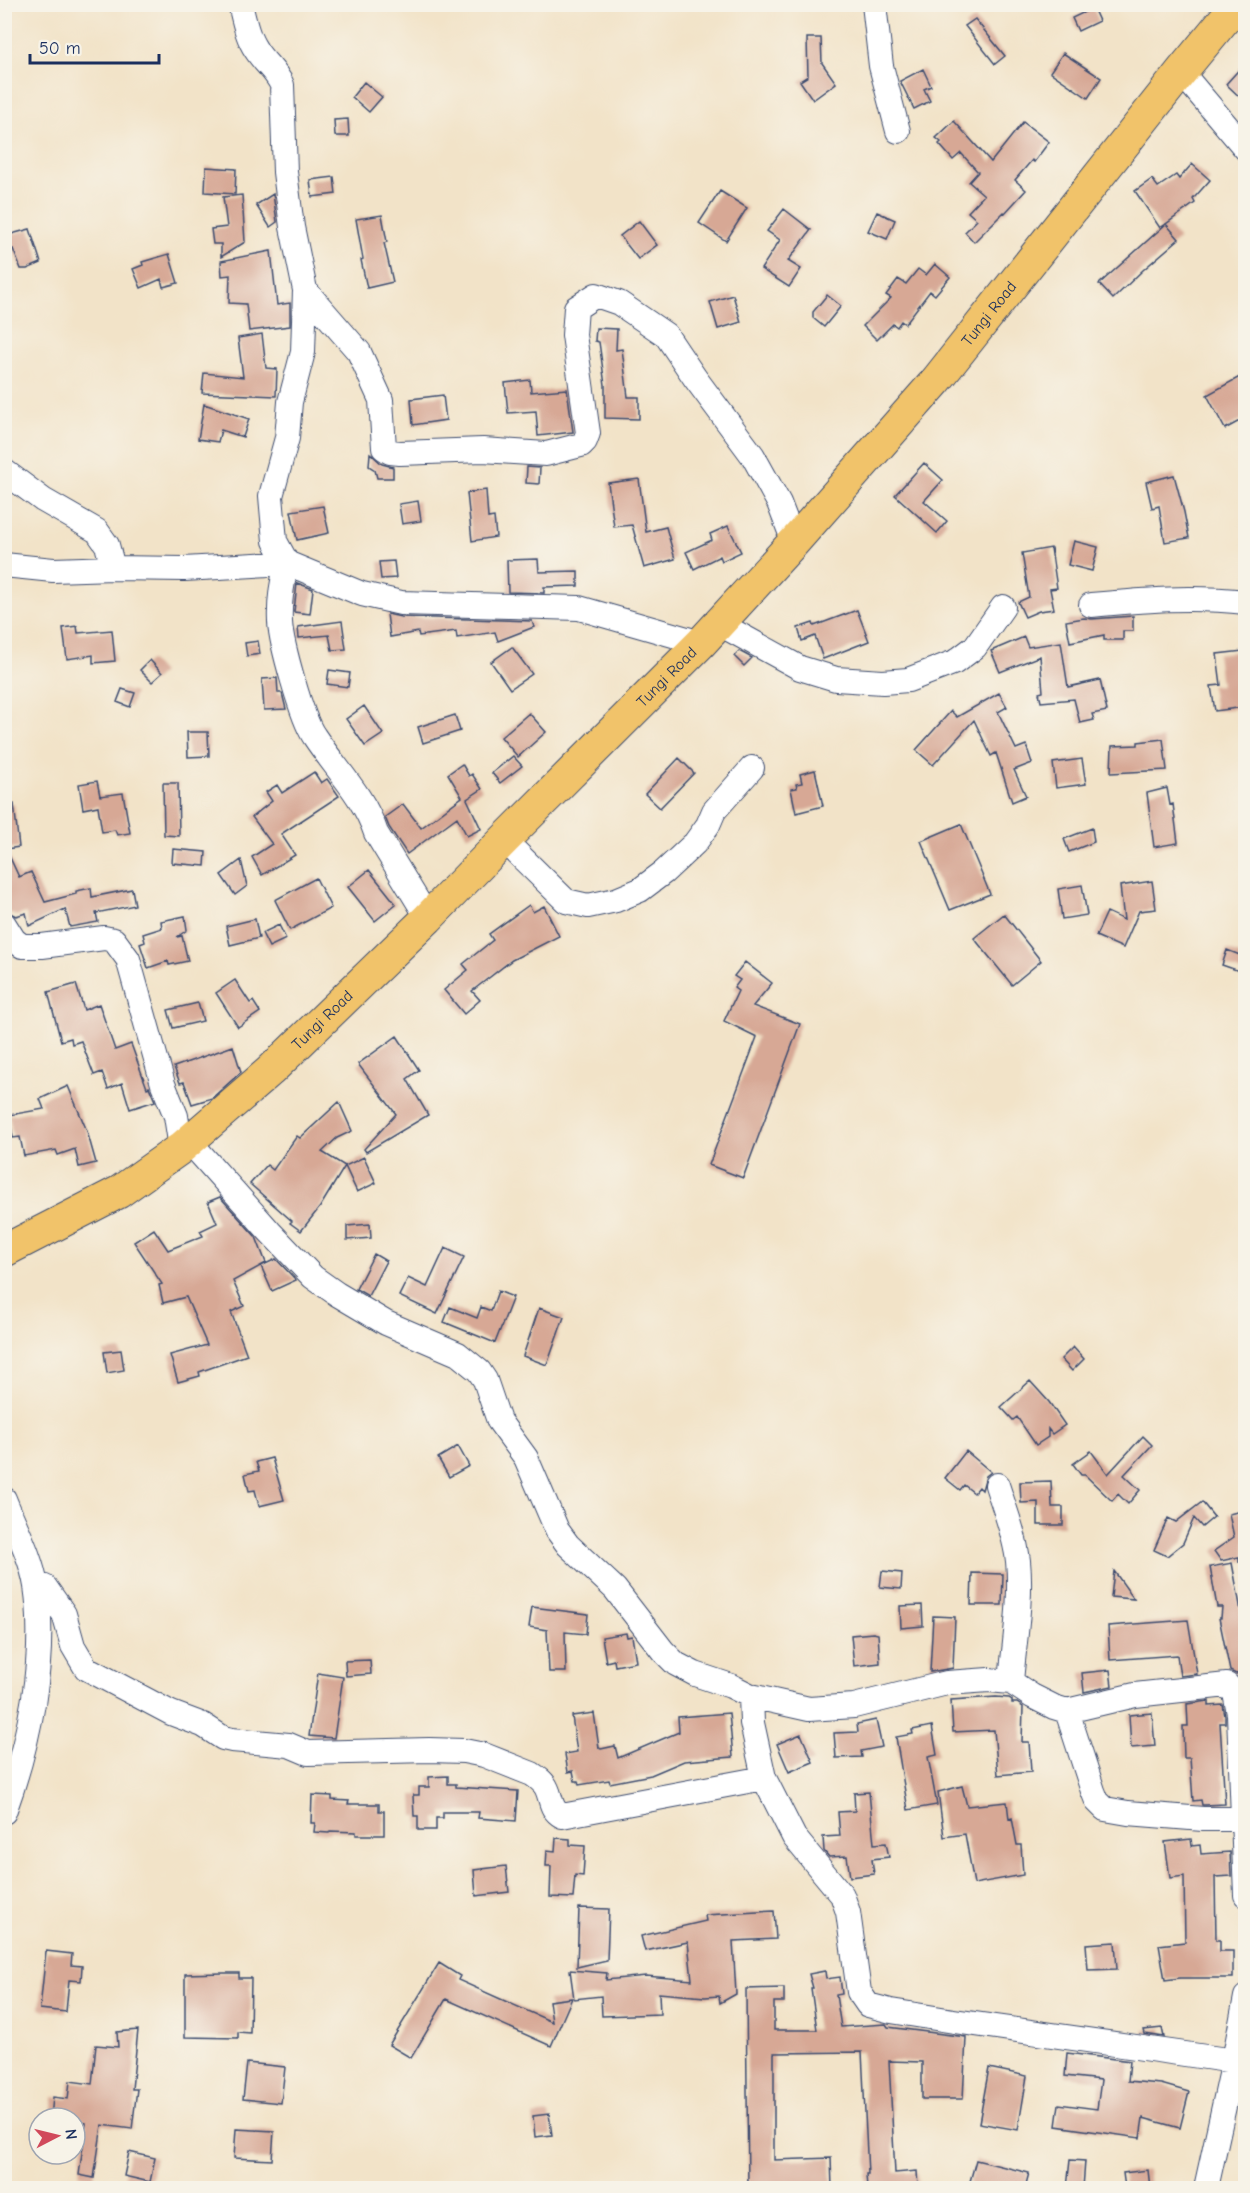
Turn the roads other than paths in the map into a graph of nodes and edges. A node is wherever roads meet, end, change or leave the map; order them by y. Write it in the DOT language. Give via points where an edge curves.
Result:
graph roads {
  1 [pos="240,4"];
  2 [pos="874,4"];
  3 [pos="1237,4"];
  4 [pos="1181,72"];
  5 [pos="898,131"];
  6 [pos="1245,149"];
  7 [pos="305,290"];
  8 [pos="4,471"];
  9 [pos="794,542"];
  10 [pos="287,563"];
  11 [pos="4,565"];
  12 [pos="113,568"];
  13 [pos="1245,602"];
  14 [pos="1091,605"];
  15 [pos="1003,607"];
  16 [pos="710,633"];
  17 [pos="752,768"];
  18 [pos="504,840"];
  19 [pos="428,918"];
  20 [pos="4,924"];
  21 [pos="185,1145"];
  22 [pos="4,1251"];
  23 [pos="997,1485"];
  24 [pos="4,1499"];
  25 [pos="36,1584"];
  26 [pos="1011,1682"];
  27 [pos="751,1696"];
  28 [pos="1241,1702"];
  29 [pos="1067,1711"];
  30 [pos="764,1778"];
  31 [pos="4,1812"];
  32 [pos="1242,1819"];
  33 [pos="1245,1895"];
  34 [pos="1245,1997"];
  35 [pos="1234,2061"];
  36 [pos="1206,2188"];
  1 -- 7 [label="street" via="251,41 282,85 285,172"];
  2 -- 5 [label="street" via="881,66"];
  3 -- 4 [label="main road, Tungi Road"];
  4 -- 6 [label="street"];
  4 -- 9 [label="main road, Tungi Road" via="936,381"];
  7 -- 9 [label="street" via="359,352 381,400 384,448 400,453 546,453 582,445 588,434 574,335 576,308 596,295 620,303 666,335 753,456 779,503"];
  7 -- 10 [label="street" via="303,352 270,506 275,541"];
  8 -- 12 [label="street" via="43,500 97,531 107,544"];
  9 -- 16 [label="main road, Tungi Road"];
  10 -- 12 [label="street" via="184,569"];
  10 -- 16 [label="street" via="362,594 401,603 579,608"];
  10 -- 19 [label="street" via="279,624 312,734 358,796"];
  11 -- 12 [label="street" via="54,570"];
  13 -- 14 [label="street" via="1169,598"];
  15 -- 16 [label="street" via="975,647 955,662 908,680 836,679"];
  16 -- 18 [label="main road, Tungi Road"];
  17 -- 18 [label="street" via="714,811 708,825 687,850 640,890 616,900 588,906 566,901"];
  18 -- 19 [label="main road, Tungi Road"];
  19 -- 21 [label="main road, Tungi Road" via="270,1071"];
  20 -- 21 [label="street" via="22,946 114,940 128,960 163,1084"];
  21 -- 22 [label="main road, Tungi Road" via="119,1192"];
  21 -- 27 [label="street" via="314,1277 386,1323 458,1354 479,1371 499,1421 526,1458 557,1530 568,1545 615,1589 676,1664"];
  23 -- 26 [label="street" via="1018,1563"];
  24 -- 25 [label="street"];
  25 -- 30 [label="street" via="45,1587 64,1614 73,1646 86,1668 223,1738 289,1745 308,1753 429,1750 484,1755 539,1778 547,1787 553,1809 562,1816"];
  25 -- 31 [label="street" via="38,1663 23,1754"];
  26 -- 27 [label="street" via="947,1683 843,1707 809,1708"];
  26 -- 29 [label="street"];
  27 -- 30 [label="street" via="752,1723"];
  28 -- 29 [label="street" via="1233,1689 1220,1684 1135,1695"];
  28 -- 32 [label="street"];
  29 -- 32 [label="street" via="1093,1791 1105,1809 1142,1815"];
  30 -- 35 [label="street" via="794,1837 842,1895 848,1912 858,1992 868,2005"];
  32 -- 33 [label="street"];
  34 -- 35 [label="street"];
  35 -- 36 [label="street"];
}
